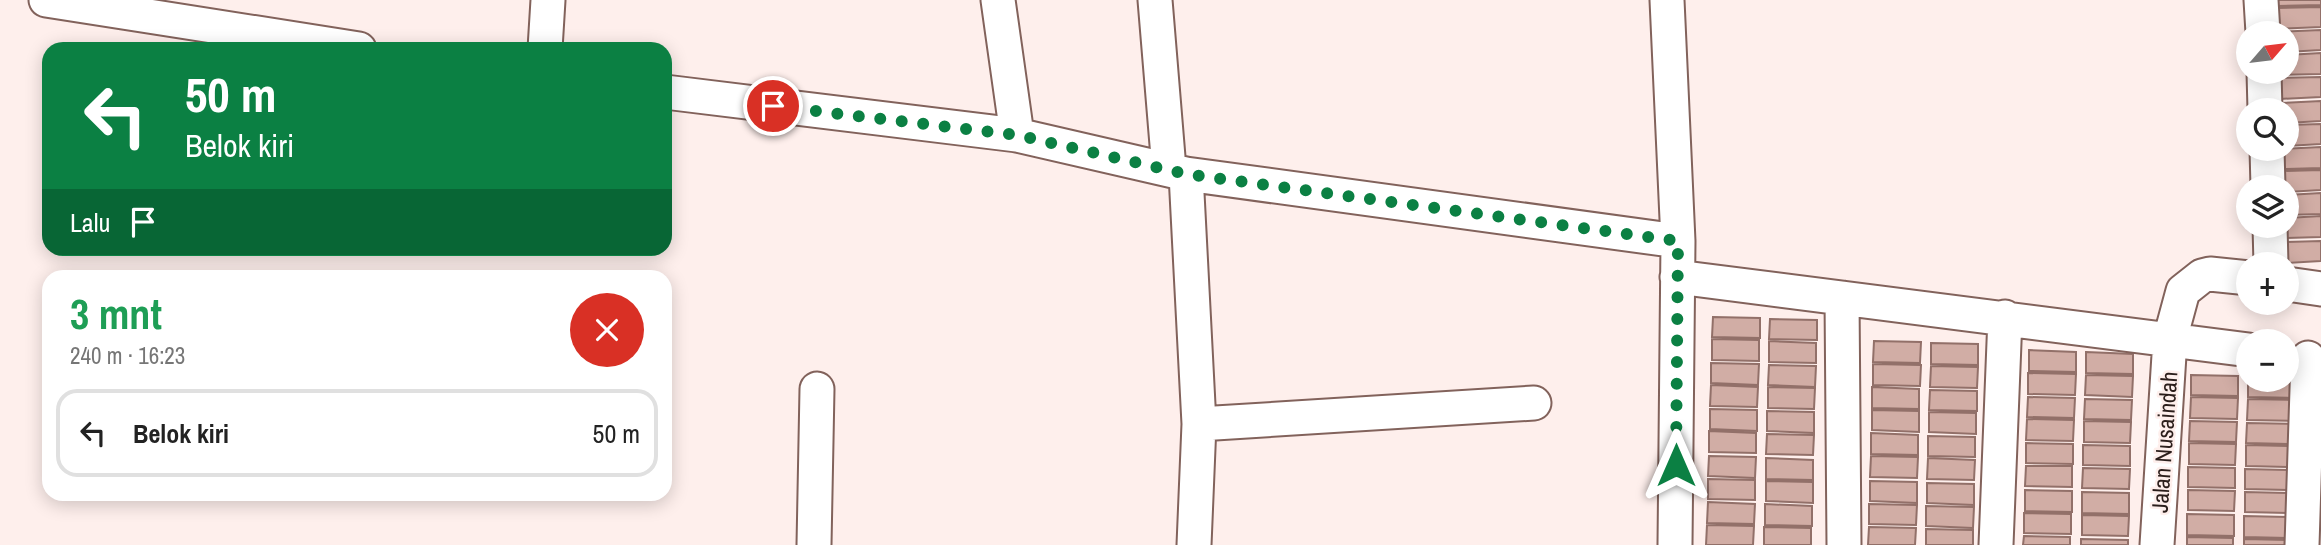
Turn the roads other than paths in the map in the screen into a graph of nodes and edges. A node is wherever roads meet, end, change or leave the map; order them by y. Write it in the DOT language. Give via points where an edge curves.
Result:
graph roads {
  1 [pos="46,0"];
  2 [pos="548,0"];
  3 [pos="999,0"];
  4 [pos="1155,0"];
  5 [pos="1667,0"];
  6 [pos="2261,0"];
  7 [pos="202,12"];
  8 [pos="2262,21"];
  9 [pos="329,42"];
  10 [pos="545,42"];
  11 [pos="672,94"];
  12 [pos="1017,135"];
  13 [pos="1177,171"];
  14 [pos="1678,241"];
  15 [pos="1677,277"];
  16 [pos="2236,277"];
  17 [pos="2299,286"];
  18 [pos="2321,289"];
  19 [pos="1842,298"];
  20 [pos="2005,317"];
  21 [pos="2170,339"];
  22 [pos="2236,348"];
  23 [pos="2305,358"];
  24 [pos="817,389"];
  25 [pos="1534,403"];
  26 [pos="1199,424"];
  27 [pos="814,545"];
  28 [pos="1194,545"];
  29 [pos="1675,545"];
  30 [pos="1843,545"];
  31 [pos="1996,545"];
  32 [pos="2157,545"];
  33 [pos="2302,545"];
  1 -- 7 [label="street"];
  2 -- 10 [label="street"];
  3 -- 12 [label="street"];
  4 -- 13 [label="street"];
  5 -- 14 [label="street"];
  6 -- 8 [label="street"];
  7 -- 9 [label="street"];
  11 -- 12 [label="street"];
  12 -- 13 [label="street"];
  13 -- 14 [label="street"];
  13 -- 26 [label="street"];
  14 -- 15 [label="street"];
  15 -- 19 [label="street"];
  15 -- 29 [label="street"];
  16 -- 21 [label="street, Jalan Nusaindah" via="2210,274 2191,282 2183,291"];
  17 -- 18 [label="street"];
  19 -- 20 [label="street"];
  19 -- 30 [label="street"];
  20 -- 21 [label="street"];
  20 -- 31 [label="street"];
  21 -- 22 [label="street"];
  21 -- 32 [label="street, Jalan Nusaindah"];
  23 -- 33 [label="street"];
  24 -- 27 [label="street"];
  25 -- 26 [label="street"];
  26 -- 28 [label="street"];
}
